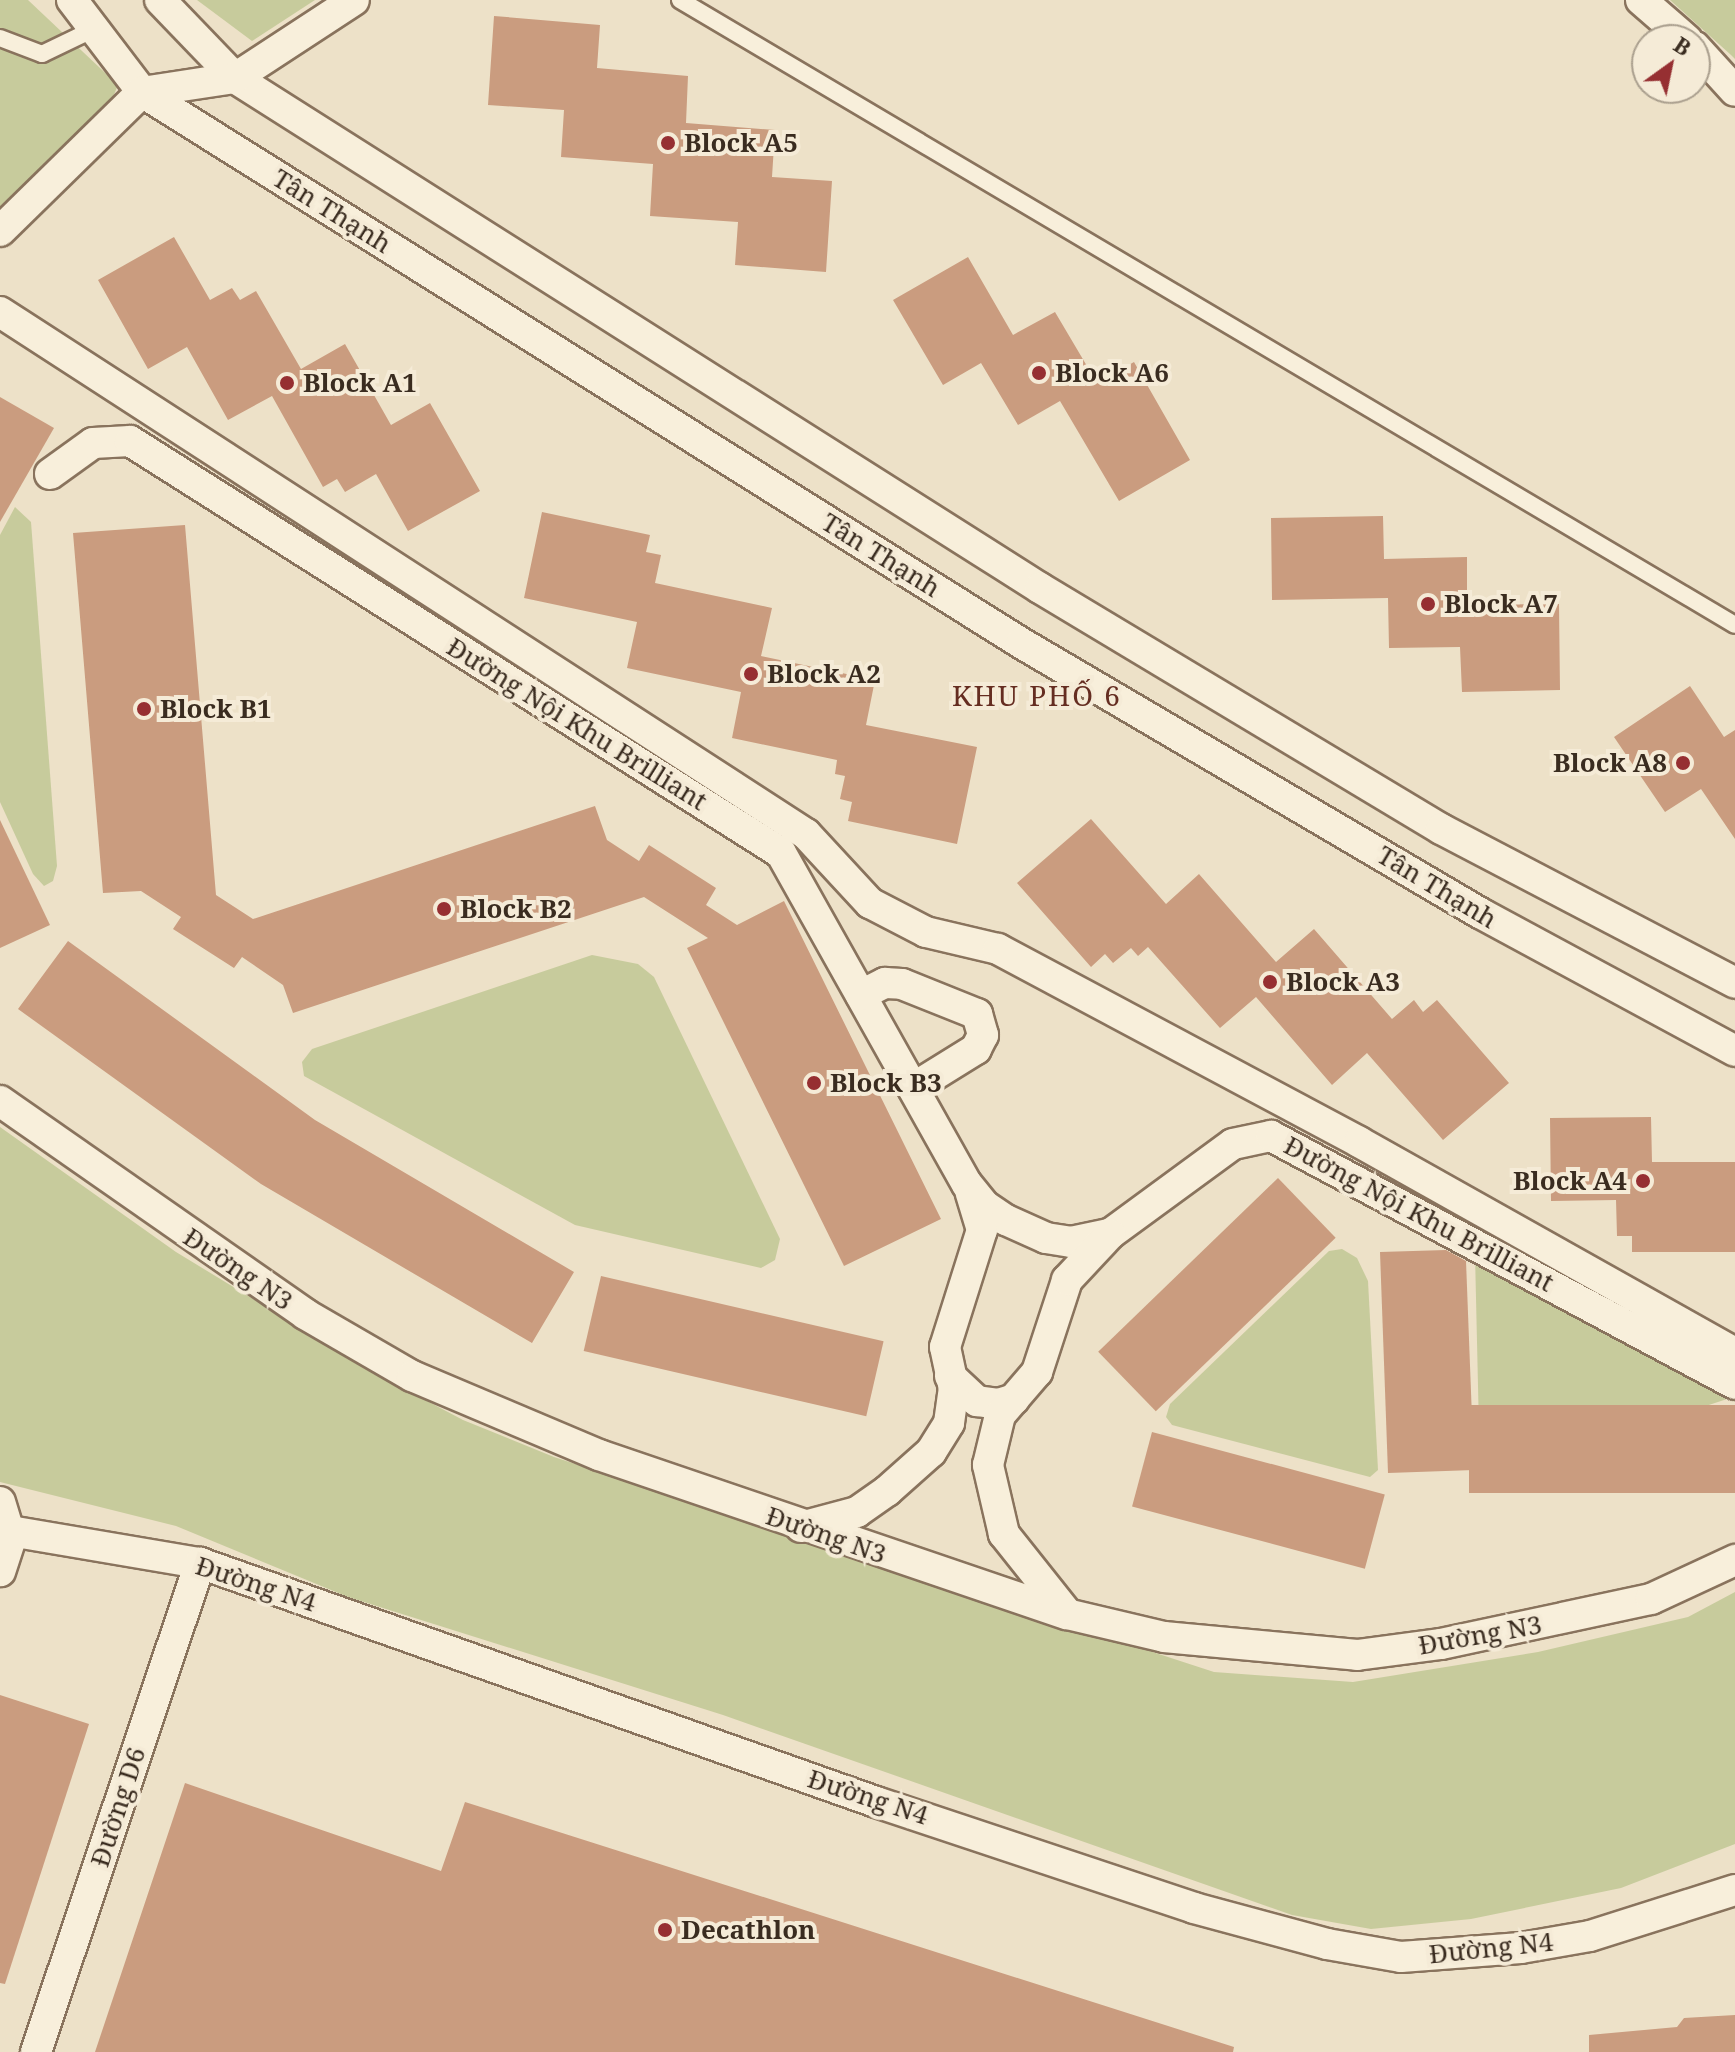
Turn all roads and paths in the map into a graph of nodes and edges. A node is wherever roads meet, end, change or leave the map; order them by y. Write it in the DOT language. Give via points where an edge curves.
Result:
graph roads {
  1 [pos="72,0"];
  2 [pos="160,0"];
  3 [pos="354,0"];
  4 [pos="680,0"];
  5 [pos="1641,0"];
  6 [pos="1669,24"];
  7 [pos="96,28"];
  8 [pos="0,38"];
  9 [pos="1711,65"];
  10 [pos="235,78"];
  11 [pos="1735,91"];
  12 [pos="142,92"];
  13 [pos="0,231"];
  14 [pos="0,312"];
  15 [pos="50,474"];
  16 [pos="1735,625"];
  17 [pos="1735,983"];
  18 [pos="861,995"];
  19 [pos="1735,1051"];
  20 [pos="913,1088"];
  21 [pos="0,1101"];
  22 [pos="967,1184"];
  23 [pos="1011,1223"];
  24 [pos="1110,1234"];
  25 [pos="1050,1239"];
  26 [pos="980,1240"];
  27 [pos="1067,1280"];
  28 [pos="1735,1353"];
  29 [pos="950,1376"];
  30 [pos="1735,1384"];
  31 [pos="1014,1399"];
  32 [pos="0,1502"];
  33 [pos="800,1527"];
  34 [pos="10,1531"];
  35 [pos="1735,1560"];
  36 [pos="200,1563"];
  37 [pos="0,1571"];
  38 [pos="1067,1614"];
  39 [pos="1735,1890"];
  40 [pos="36,2052"];
  1 -- 7 [label="street, Tân Thạnh"];
  2 -- 10 [label="street, Tân Thạnh"];
  3 -- 10 [label="street"];
  4 -- 16 [label="lane"];
  5 -- 6 [label="street"];
  7 -- 8 [label="lane" via="42,54"];
  7 -- 12 [label="street, Tân Thạnh"];
  9 -- 11 [label="street"];
  10 -- 12 [label="street"];
  10 -- 17 [label="street, Tân Thạnh" via="1040,588 1441,829"];
  12 -- 13 [label="street"];
  12 -- 19 [label="street, Tân Thạnh" via="1021,643 1480,913"];
  14 -- 28 [label="street" via="806,834 870,903 926,932 998,949 1359,1142"];
  15 -- 18 [label="street, Đường Nội Khu Brilliant" via="93,443 130,441 781,853"];
  18 -- 20 [label="street, Đường Nội Khu Brilliant"];
  18 -- 20 [label="street" via="885,983 902,984 977,1014 983,1035 976,1049"];
  20 -- 22 [label="street, Đường Nội Khu Brilliant"];
  21 -- 33 [label="street, Đường N3" via="305,1314 412,1376 599,1455"];
  22 -- 23 [label="street, Đường Nội Khu Brilliant" via="985,1206"];
  22 -- 26 [label="street, Đường Nội Khu Brilliant" via="980,1212"];
  23 -- 25 [label="street, Đường Nội Khu Brilliant"];
  23 -- 26 [label="street" via="991,1229"];
  24 -- 25 [label="street, Đường Nội Khu Brilliant" via="1071,1242"];
  24 -- 27 [label="street, Đường Nội Khu Brilliant"];
  24 -- 30 [label="street, Đường Nội Khu Brilliant" via="1233,1144 1271,1136"];
  25 -- 27 [label="street" via="1063,1255"];
  26 -- 29 [label="street, Đường Nội Khu Brilliant" via="945,1347"];
  27 -- 31 [label="street, Đường Nội Khu Brilliant" via="1037,1372"];
  29 -- 31 [label="street" via="977,1401 998,1404"];
  29 -- 33 [label="street, Đường Nội Khu Brilliant" via="954,1389 949,1423 911,1473 857,1512"];
  31 -- 38 [label="street, Đường Nội Khu Brilliant" via="1000,1415 990,1446 996,1513 1022,1562"];
  32 -- 34 [label="street"];
  33 -- 38 [label="street, Đường N3"];
  34 -- 36 [label="street, Đường N4"];
  34 -- 37 [label="street"];
  35 -- 38 [label="street, Đường N3" via="1651,1599 1441,1644 1357,1655 1164,1637"];
  36 -- 39 [label="street, Đường N4" via="876,1802 1194,1908 1327,1944 1401,1957 1521,1948 1590,1936"];
  36 -- 40 [label="street, Đường D6"];
}
